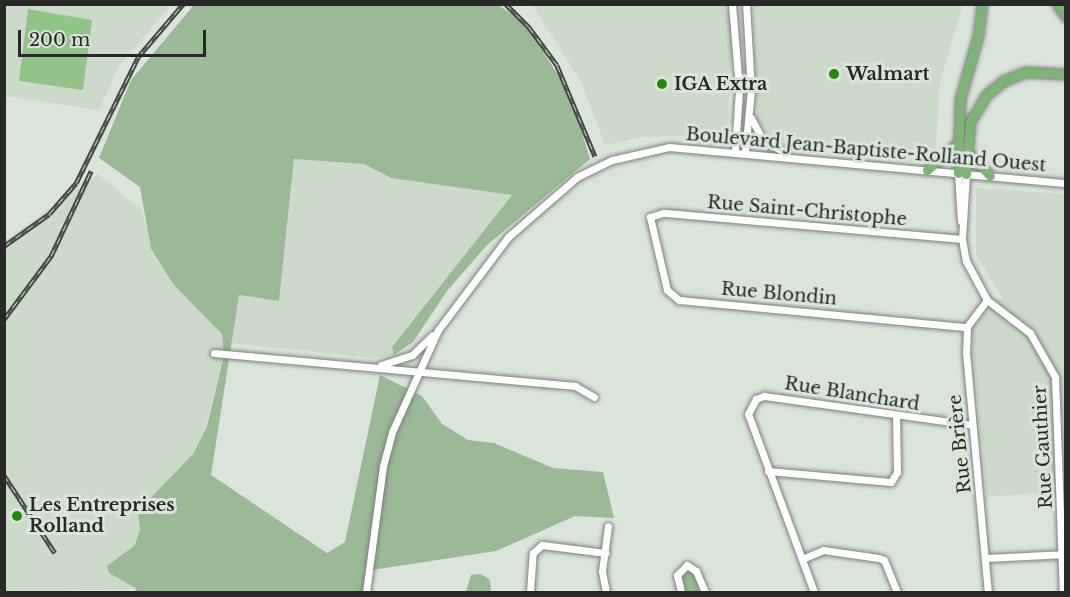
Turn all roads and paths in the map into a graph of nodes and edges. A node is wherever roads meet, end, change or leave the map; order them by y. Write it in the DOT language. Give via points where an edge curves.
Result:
graph roads {
  1 [pos="732,4"];
  2 [pos="746,4"];
  3 [pos="982,4"];
  4 [pos="1057,4"];
  5 [pos="1065,16"];
  6 [pos="1065,74"];
  7 [pos="750,109"];
  8 [pos="957,144"];
  9 [pos="735,150"];
  10 [pos="967,151"];
  11 [pos="745,152"];
  12 [pos="792,156"];
  13 [pos="927,170"];
  14 [pos="962,174"];
  15 [pos="990,176"];
  16 [pos="1065,183"];
  17 [pos="650,217"];
  18 [pos="962,239"];
  19 [pos="987,300"];
  20 [pos="967,327"];
  21 [pos="438,330"];
  22 [pos="214,353"];
  23 [pos="369,367"];
  24 [pos="419,372"];
  25 [pos="594,397"];
  26 [pos="896,416"];
  27 [pos="972,425"];
  28 [pos="768,471"];
  29 [pos="608,526"];
  30 [pos="604,553"];
  31 [pos="1064,554"];
  32 [pos="986,558"];
  33 [pos="802,559"];
  34 [pos="366,592"];
  35 [pos="530,592"];
  36 [pos="606,592"];
  37 [pos="681,592"];
  38 [pos="705,592"];
  39 [pos="814,592"];
  40 [pos="897,592"];
  41 [pos="988,592"];
  42 [pos="1063,592"];
  1 -- 9 [label="street" via="739,90"];
  2 -- 7 [label="street"];
  3 -- 8 [label="highway" via="960,99"];
  4 -- 5 [label="highway"];
  6 -- 10 [label="highway" via="1025,72 994,87 972,117"];
  7 -- 11 [label="street"];
  7 -- 12 [label="street" via="755,131 764,142"];
  8 -- 13 [label="highway"];
  8 -- 14 [label="highway"];
  9 -- 11 [label="street, Boulevard Jean-Baptiste-Rolland Ouest"];
  9 -- 21 [label="street, Boulevard Jean-Baptiste-Rolland Ouest" via="669,147 636,152 577,177 508,237"];
  10 -- 14 [label="highway"];
  10 -- 15 [label="highway"];
  11 -- 12 [label="street, Boulevard Jean-Baptiste-Rolland Ouest"];
  12 -- 13 [label="street, Boulevard Jean-Baptiste-Rolland Ouest"];
  13 -- 14 [label="street, Boulevard Jean-Baptiste-Rolland Ouest"];
  14 -- 15 [label="street, Boulevard Jean-Baptiste-Rolland Ouest"];
  14 -- 18 [label="street, Rue Gauthier"];
  15 -- 16 [label="street, Boulevard Jean-Baptiste-Rolland Ouest"];
  17 -- 18 [label="street, Rue Saint-Christophe" via="663,213"];
  17 -- 20 [label="street, Rue Blondin" via="667,290 679,300"];
  18 -- 19 [label="street, Rue Gauthier" via="966,261"];
  19 -- 20 [label="street"];
  19 -- 31 [label="street, Rue Gauthier" via="1030,333 1055,377"];
  20 -- 27 [label="street, Rue Brière"];
  21 -- 23 [label="street" via="412,355 396,363"];
  21 -- 24 [label="street, Boulevard Jean-Baptiste-Rolland Ouest"];
  22 -- 23 [label="street"];
  23 -- 24 [label="street"];
  24 -- 25 [label="street" via="575,386"];
  24 -- 34 [label="street, Boulevard Jean-Baptiste-Rolland Ouest" via="392,432 383,466"];
  26 -- 27 [label="street, Rue Blanchard"];
  26 -- 28 [label="street" via="897,471 891,482"];
  26 -- 28 [label="street, Rue Blanchard" via="775,397 756,399 747,414"];
  27 -- 32 [label="street, Rue Brière"];
  28 -- 33 [label="street, Rue Blanchard"];
  29 -- 30 [label="street"];
  30 -- 35 [label="street" via="542,545 533,553"];
  30 -- 36 [label="street"];
  31 -- 32 [label="street"];
  31 -- 42 [label="street, Rue Gauthier"];
  32 -- 41 [label="street, Rue Brière"];
  33 -- 39 [label="street, Rue Blanchard"];
  33 -- 40 [label="street" via="823,550 884,560"];
  37 -- 38 [label="street" via="677,575 687,565 696,571"];
}
